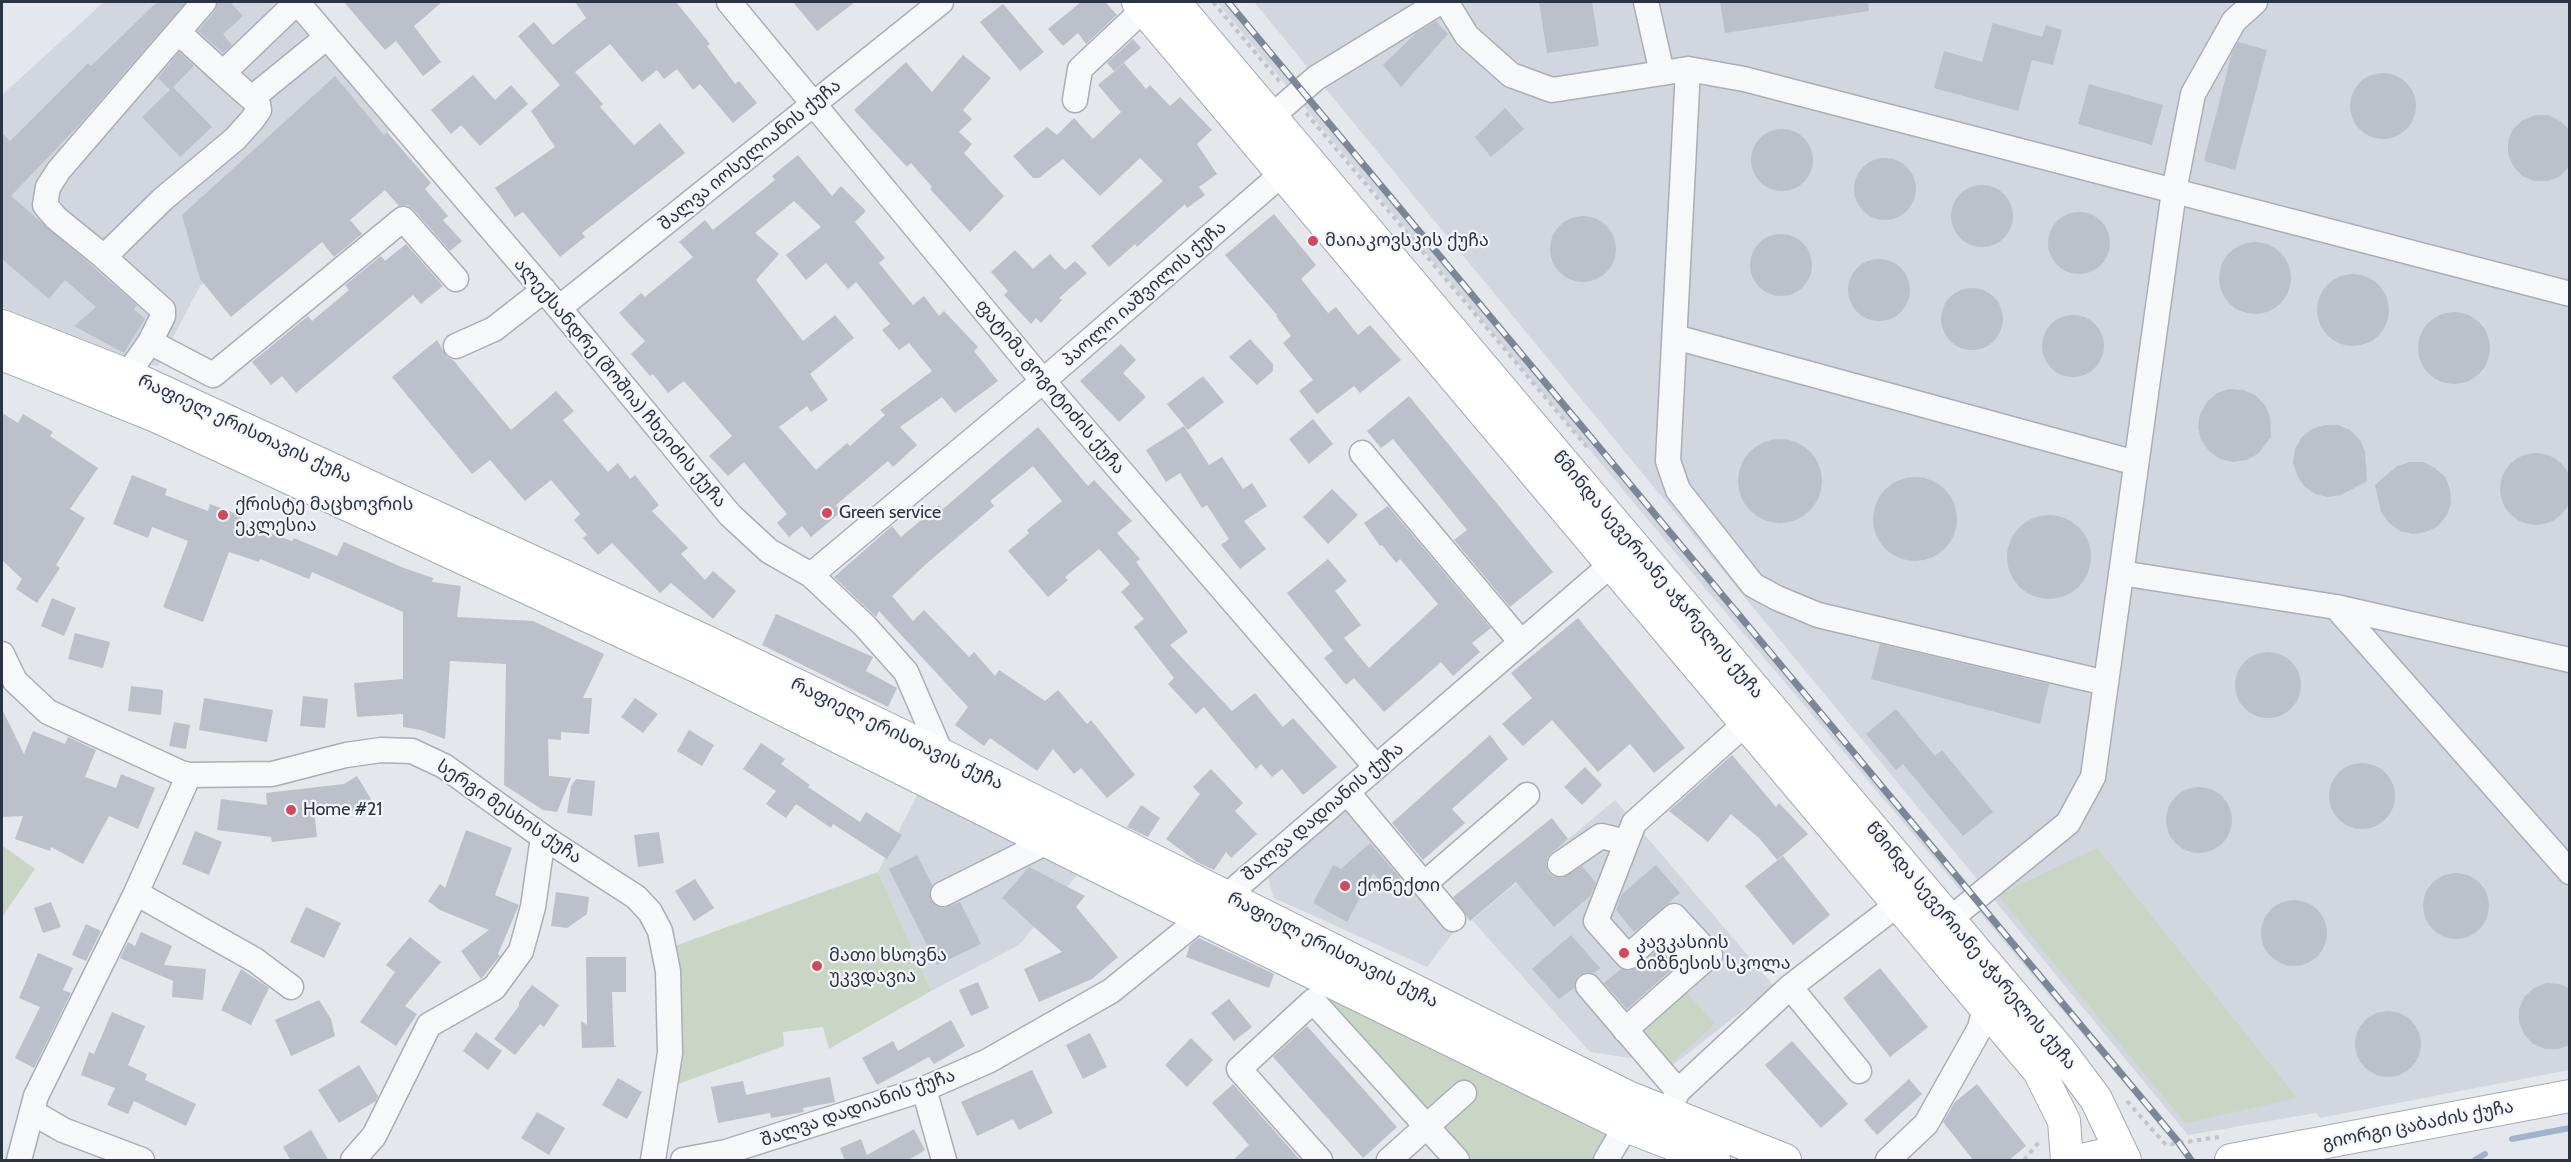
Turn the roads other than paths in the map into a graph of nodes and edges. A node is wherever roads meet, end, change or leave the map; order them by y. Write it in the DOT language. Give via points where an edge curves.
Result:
graph roads {
  1 [pos="204,2"];
  2 [pos="297,2"];
  3 [pos="729,2"];
  4 [pos="941,2"];
  5 [pos="1440,2"];
  6 [pos="1446,2"];
  7 [pos="1646,2"];
  8 [pos="2255,2"];
  9 [pos="1152,4"];
  10 [pos="178,32"];
  11 [pos="327,37"];
  12 [pos="1688,69"];
  13 [pos="223,72"];
  14 [pos="1662,73"];
  15 [pos="252,98"];
  16 [pos="1075,100"];
  17 [pos="814,104"];
  18 [pos="1282,108"];
  19 [pos="1283,174"];
  20 [pos="2174,191"];
  21 [pos="104,257"];
  22 [pos="456,279"];
  23 [pos="2570,294"];
  24 [pos="552,299"];
  25 [pos="2,326"];
  26 [pos="1675,338"];
  27 [pos="150,342"];
  28 [pos="456,346"];
  29 [pos="2,354"];
  30 [pos="127,375"];
  31 [pos="1043,381"];
  32 [pos="1362,453"];
  33 [pos="2136,463"];
  34 [pos="1612,564"];
  35 [pos="2121,573"];
  36 [pos="811,575"];
  37 [pos="2336,607"];
  38 [pos="1521,642"];
  39 [pos="2,654"];
  40 [pos="2570,660"];
  41 [pos="2106,683"];
  42 [pos="1746,723"];
  43 [pos="942,755"];
  44 [pos="1376,767"];
  45 [pos="189,775"];
  46 [pos="1347,792"];
  47 [pos="1527,795"];
  48 [pos="543,837"];
  49 [pos="1047,842"];
  50 [pos="1626,842"];
  51 [pos="1560,864"];
  52 [pos="2570,872"];
  53 [pos="1424,884"];
  54 [pos="136,894"];
  55 [pos="943,894"];
  56 [pos="1225,896"];
  57 [pos="1898,904"];
  58 [pos="1201,918"];
  59 [pos="1453,919"];
  60 [pos="1950,919"];
  61 [pos="1587,986"];
  62 [pos="291,987"];
  63 [pos="1790,987"];
  64 [pos="1984,1007"];
  65 [pos="1625,1030"];
  66 [pos="1859,1071"];
  67 [pos="2042,1075"];
  68 [pos="924,1089"];
  69 [pos="1464,1093"];
  70 [pos="2108,1096"];
  71 [pos="2570,1096"];
  72 [pos="1673,1102"];
  73 [pos="32,1112"];
  74 [pos="2064,1121"];
  75 [pos="1626,1126"];
  76 [pos="1426,1127"];
  77 [pos="2228,1148"];
  78 [pos="2125,1160"];
  79 [pos="19,1161"];
  80 [pos="142,1161"];
  81 [pos="353,1161"];
  82 [pos="653,1161"];
  83 [pos="683,1161"];
  84 [pos="944,1161"];
  85 [pos="1320,1161"];
  86 [pos="1389,1161"];
  87 [pos="1457,1161"];
  88 [pos="1606,1161"];
  89 [pos="1714,1161"];
  90 [pos="1785,1161"];
  91 [pos="1888,1161"];
  92 [pos="2049,1161"];
  93 [pos="2067,1161"];
  94 [pos="2082,1161"];
  1 -- 10 [label="street"];
  2 -- 11 [label="street, ალექსანდრე (შოშია) ჩხეიძის ქუჩა"];
  2 -- 13 [label="street"];
  3 -- 17 [label="street, ფატიმა გოგიტიძის ქუჩა"];
  4 -- 17 [label="street, შალვა იოსელიანის ქუჩა"];
  5 -- 18 [label="street" via="1316,78"];
  6 -- 14 [label="street" via="1467,36 1511,75 1552,90"];
  7 -- 14 [label="street"];
  8 -- 20 [label="street" via="2234,21 2193,94"];
  9 -- 16 [label="street" via="1080,69"];
  9 -- 18 [label="main road, წმინდა სევერიანე აჭარელის ქუჩა"];
  9 -- 19 [label="main road, წმინდა სევერიანე აჭარელის ქუჩა"];
  10 -- 13 [label="street"];
  10 -- 21 [label="street" via="48,187 45,205"];
  11 -- 15 [label="street"];
  11 -- 24 [label="street, ალექსანდრე (შოშია) ჩხეიძის ქუჩა"];
  12 -- 14 [label="street"];
  12 -- 20 [label="street" via="1744,79"];
  12 -- 26 [label="street"];
  13 -- 15 [label="street"];
  15 -- 21 [label="street" via="259,110 235,139 163,199"];
  17 -- 24 [label="street, შალვა იოსელიანის ქუჩა"];
  17 -- 31 [label="street, ფატიმა გოგიტიძის ქუჩა"];
  18 -- 60 [label="main road, წმინდა სევერიანე აჭარელის ქუჩა"];
  19 -- 31 [label="street, პაოლო იაშვილის ქუჩა"];
  19 -- 34 [label="main road, წმინდა სევერიანე აჭარელის ქუჩა"];
  20 -- 23 [label="street"];
  20 -- 33 [label="street"];
  21 -- 27 [label="street" via="163,310"];
  22 -- 27 [label="street" via="404,219 213,375"];
  24 -- 28 [label="street, შალვა იოსელიანის ქუჩა"];
  24 -- 36 [label="street, ალექსანდრე (შოშია) ჩხეიძის ქუჩა" via="730,515 769,551"];
  25 -- 30 [label="main road, რაფიელ ერისთავის ქუჩა"];
  26 -- 33 [label="street"];
  26 -- 41 [label="street" via="1668,461 1678,490 1753,585 1818,615"];
  27 -- 30 [label="street"];
  29 -- 49 [label="main road, რაფიელ ერისთავის ქუჩა" via="158,417 696,666"];
  30 -- 43 [label="main road, რაფიელ ერისთავის ქუჩა" via="707,642"];
  31 -- 36 [label="street, პაოლო იაშვილის ქუჩა"];
  31 -- 44 [label="street, ფატიმა გოგიტიძის ქუჩა"];
  32 -- 38 [label="street"];
  33 -- 35 [label="street"];
  34 -- 38 [label="street, შალვა დადიანის ქუჩა"];
  34 -- 42 [label="main road, წმინდა სევერიანე აჭარელის ქუჩა"];
  35 -- 37 [label="street"];
  35 -- 41 [label="street"];
  36 -- 43 [label="street, ალექსანდრე (შოშია) ჩხეიძის ქუჩა" via="906,672"];
  37 -- 40 [label="street"];
  37 -- 52 [label="street"];
  38 -- 44 [label="street, შალვა დადიანის ქუჩა"];
  39 -- 45 [label="street, სერგი მესხის ქუჩა" via="15,681 48,712"];
  41 -- 60 [label="street" via="2093,777 2068,823"];
  42 -- 50 [label="street" via="1634,823"];
  42 -- 57 [label="main road, წმინდა სევერიანე აჭარელის ქუჩა"];
  43 -- 56 [label="main road, რაფიელ ერისთავის ქუჩა"];
  44 -- 46 [label="street, შალვა დადიანის ქუჩა"];
  45 -- 48 [label="street, სერგი მესხის ქუჩა" via="272,774 346,755 412,751 444,766"];
  45 -- 54 [label="street"];
  46 -- 53 [label="street"];
  46 -- 56 [label="street, შალვა დადიანის ქუჩა"];
  47 -- 53 [label="street"];
  48 -- 81 [label="street" via="533,907 521,951 494,988 429,1025 374,1136"];
  48 -- 82 [label="street, სერგი მესხის ქუჩა" via="636,897 660,931 668,972 670,1053"];
  49 -- 55 [label="street"];
  49 -- 58 [label="main road, რაფიელ ერისთავის ქუჩა"];
  50 -- 51 [label="street" via="1601,836"];
  50 -- 65 [label="street" via="1596,921 1628,957 1659,929 1694,969"];
  53 -- 59 [label="street"];
  54 -- 62 [label="street" via="255,960"];
  54 -- 73 [label="street" via="36,1096"];
  56 -- 58 [label="street, შალვა დადიანის ქუჩა"];
  56 -- 72 [label="main road, რაფიელ ერისთავის ქუჩა" via="1628,1097"];
  57 -- 63 [label="street"];
  57 -- 64 [label="main road, წმინდა სევერიანე აჭარელის ქუჩა"];
  58 -- 68 [label="street, შალვა დადიანის ქუჩა" via="1111,991 988,1061"];
  58 -- 75 [label="main road, რაფიელ ერისთავის ქუჩა"];
  60 -- 70 [label="main road, წმინდა სევერიანე აჭარელის ქუჩა" via="2061,1052"];
  61 -- 65 [label="street"];
  63 -- 66 [label="street"];
  63 -- 72 [label="street"];
  64 -- 67 [label="main road, წმინდა სევერიანე აჭარელის ქუჩა"];
  64 -- 91 [label="street" via="1980,1028 1926,1124"];
  65 -- 72 [label="street"];
  67 -- 74 [label="main road, წმინდა სევერიანე აჭარელის ქუჩა"];
  67 -- 92 [label="main road" via="2058,1123"];
  68 -- 83 [label="street, შალვა დადიანის ქუჩა" via="726,1152"];
  68 -- 84 [label="street"];
  69 -- 76 [label="street"];
  70 -- 74 [label="main road" via="2086,1119"];
  70 -- 78 [label="main road, წმინდა სევერიანე აჭარელის ქუჩა"];
  71 -- 77 [label="main road, გიორგი ცაბაძის ქუჩა"];
  72 -- 90 [label="main road, რაფიელ ერისთავის ქუჩა"];
  73 -- 79 [label="street"];
  73 -- 80 [label="street" via="63,1130"];
  74 -- 93 [label="main road, წმინდა სევერიანე აჭარელის ქუჩა"];
  75 -- 88 [label="street"];
  75 -- 89 [label="main road, რაფიელ ერისთავის ქუჩა"];
  76 -- 85 [label="street" via="1313,1000 1239,1069"];
  76 -- 86 [label="street"];
  76 -- 87 [label="street"];
  78 -- 94 [label="main road" via="2103,1155"];
}
